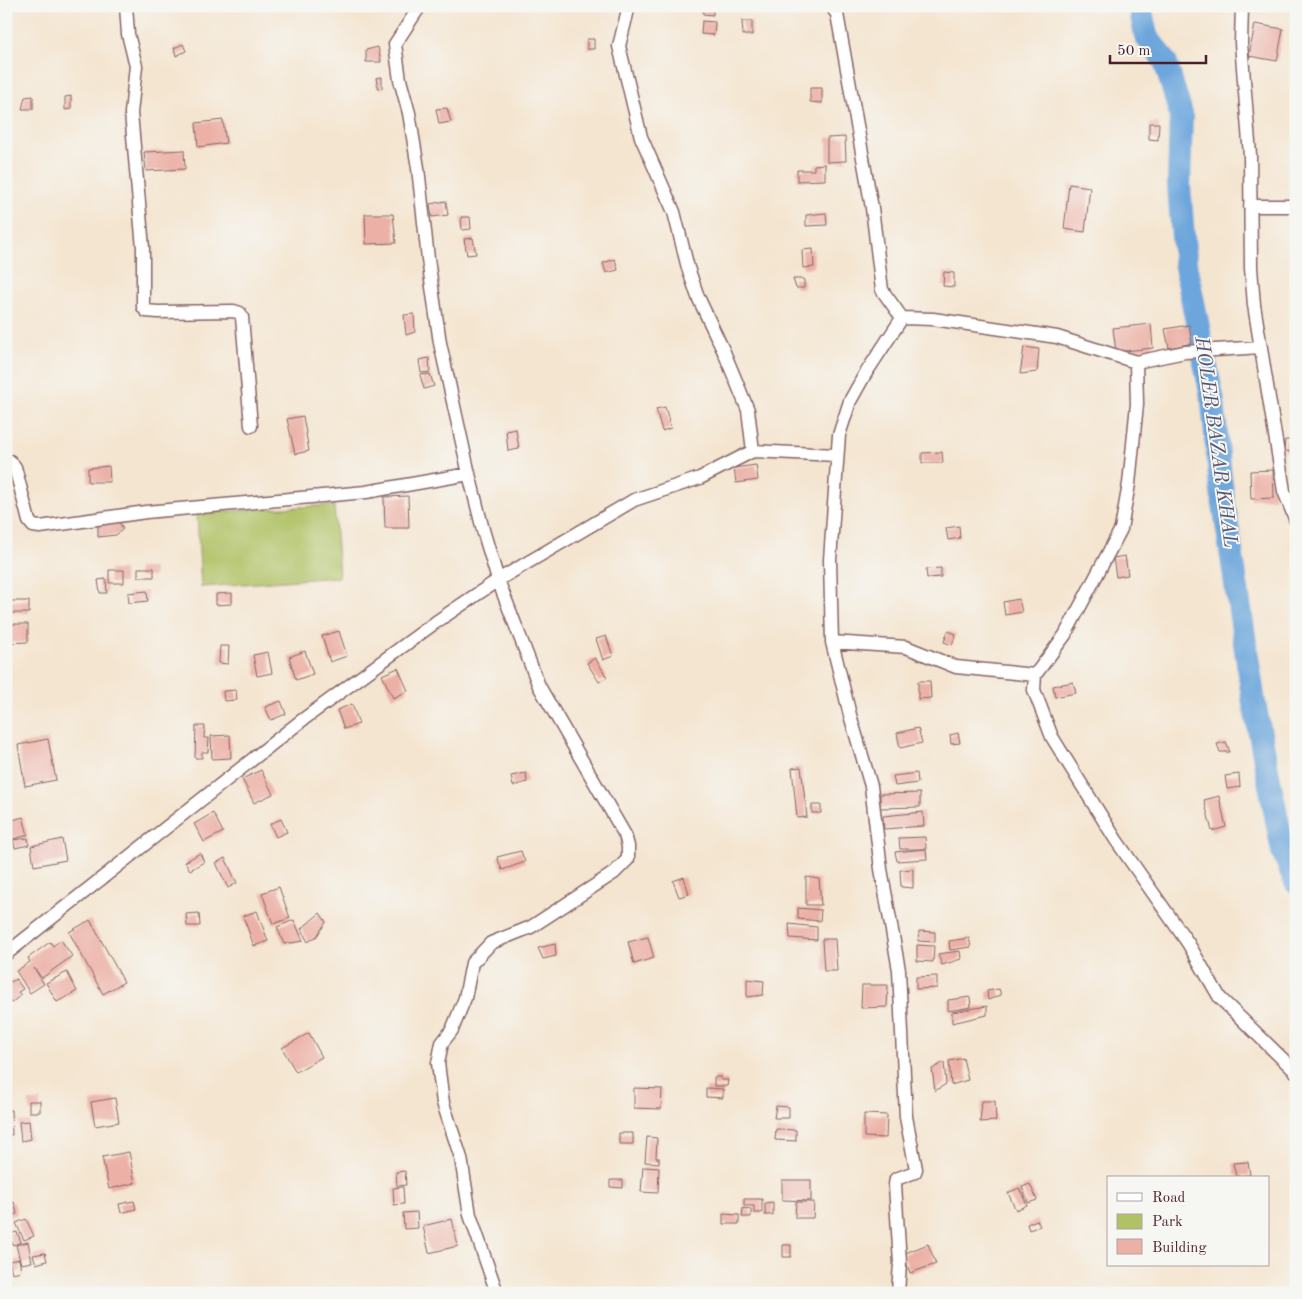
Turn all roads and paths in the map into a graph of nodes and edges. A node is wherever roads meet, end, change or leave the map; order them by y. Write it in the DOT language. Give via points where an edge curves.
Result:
graph roads {
  1 [pos="126,6"];
  2 [pos="420,6"];
  3 [pos="629,6"];
  4 [pos="832,6"];
  5 [pos="1242,6"];
  6 [pos="1250,206"];
  7 [pos="1296,206"];
  8 [pos="902,318"];
  9 [pos="1256,348"];
  10 [pos="1136,362"];
  11 [pos="251,426"];
  12 [pos="753,451"];
  13 [pos="837,455"];
  14 [pos="6,462"];
  15 [pos="469,474"];
  16 [pos="1296,521"];
  17 [pos="498,580"];
  18 [pos="832,642"];
  19 [pos="1034,676"];
  20 [pos="6,954"];
  21 [pos="1296,1072"];
  22 [pos="497,1293"];
  23 [pos="898,1293"];
  1 -- 11 [label="street" via="128,34 136,66 131,113 143,248 143,307 158,312 240,312"];
  2 -- 15 [label="street" via="395,44 418,168 440,343"];
  3 -- 12 [label="street" via="620,46 641,137 674,212 698,297 748,410"];
  4 -- 8 [label="street" via="837,14 852,94 872,208 882,290"];
  5 -- 6 [label="street"];
  6 -- 7 [label="street"];
  6 -- 9 [label="street"];
  8 -- 10 [label="street" via="933,318 1057,337"];
  8 -- 13 [label="street" via="850,401 839,436"];
  9 -- 10 [label="street" via="1185,352"];
  9 -- 16 [label="street" via="1284,491"];
  10 -- 19 [label="street" via="1137,404 1121,529 1065,634"];
  12 -- 13 [label="street"];
  12 -- 17 [label="street" via="700,478 634,500"];
  13 -- 18 [label="street" via="830,560"];
  14 -- 15 [label="street" via="15,467 29,521 40,527 146,512 366,492"];
  15 -- 17 [label="street"];
  17 -- 20 [label="street" via="301,721"];
  17 -- 22 [label="street" via="539,686 625,836 628,859 614,873 531,926 491,943 472,963 464,998 452,1030 442,1043 438,1063 443,1103 461,1158 470,1215"];
  18 -- 19 [label="street" via="906,647 956,667"];
  18 -- 23 [label="street" via="871,786 899,970 906,1117 916,1169 896,1179 895,1185 900,1264"];
  19 -- 21 [label="street" via="1034,690 1052,736 1116,840 1188,943 1220,998"];
}
